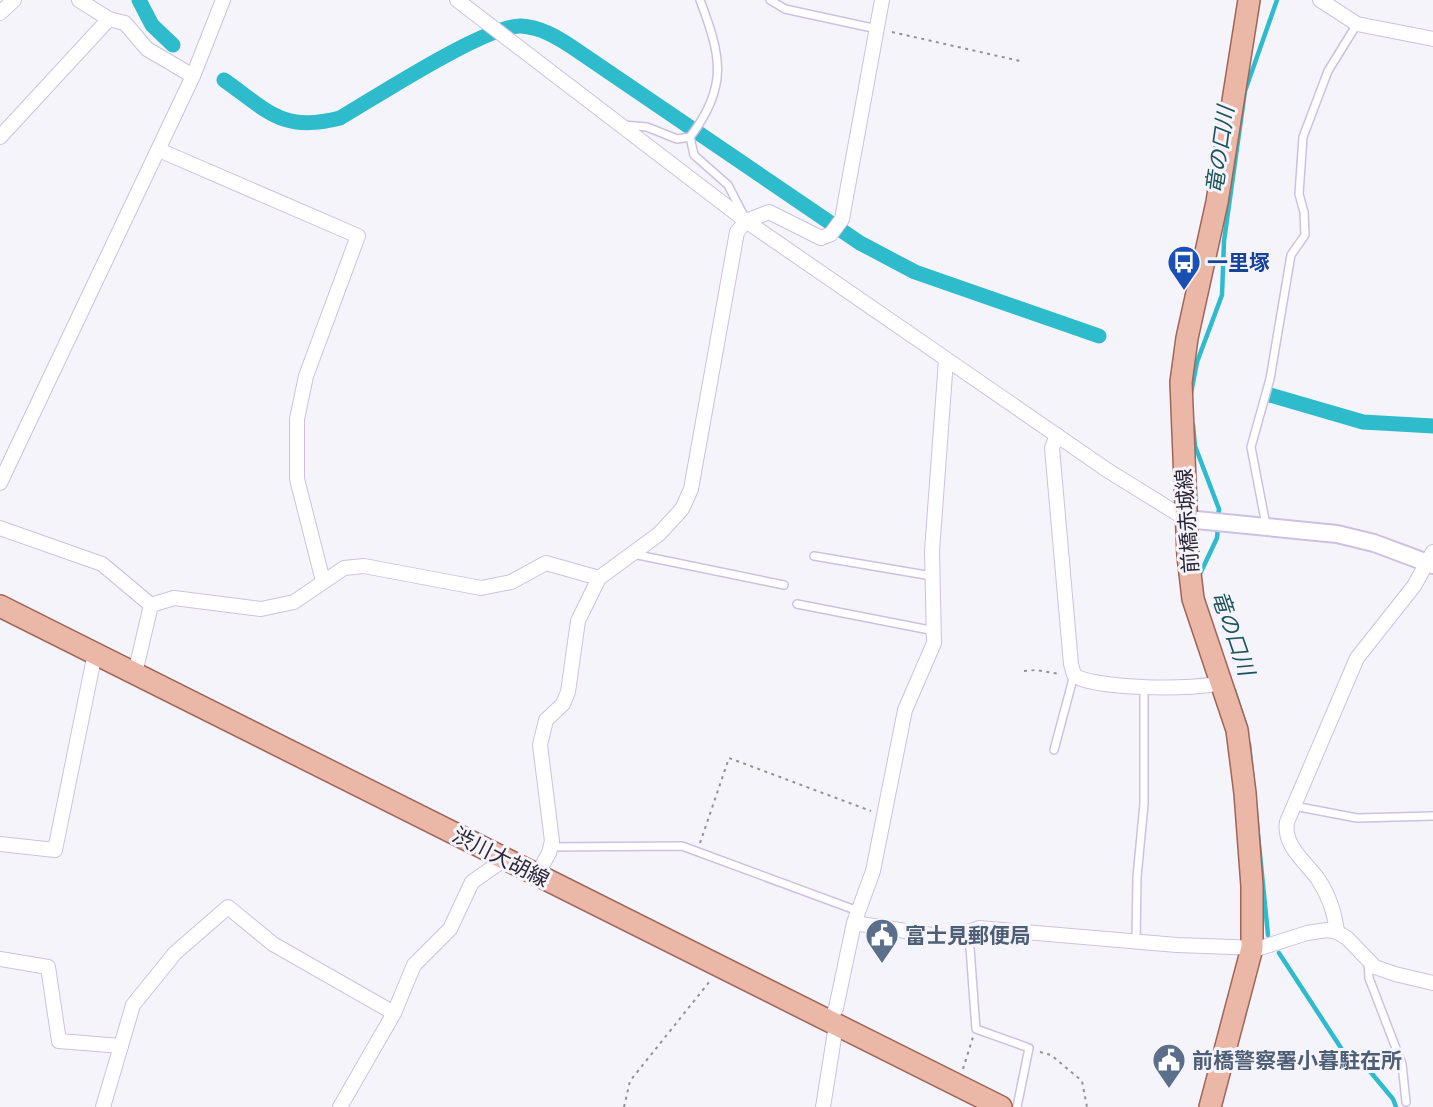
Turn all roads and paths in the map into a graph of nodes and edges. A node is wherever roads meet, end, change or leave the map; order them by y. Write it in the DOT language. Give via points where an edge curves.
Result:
graph roads {
  1 [pos="14,0"];
  2 [pos="79,0"];
  3 [pos="223,0"];
  4 [pos="457,0"];
  5 [pos="700,0"];
  6 [pos="770,0"];
  7 [pos="882,0"];
  8 [pos="1249,0"];
  9 [pos="1320,0"];
  10 [pos="0,13"];
  11 [pos="109,19"];
  12 [pos="1357,24"];
  13 [pos="877,29"];
  14 [pos="1433,39"];
  15 [pos="1020,61"];
  16 [pos="194,76"];
  17 [pos="621,125"];
  18 [pos="0,137"];
  19 [pos="690,137"];
  20 [pos="159,150"];
  21 [pos="746,221"];
  22 [pos="946,360"];
  23 [pos="1058,435"];
  24 [pos="0,483"];
  25 [pos="1186,519"];
  26 [pos="0,528"];
  27 [pos="1267,528"];
  28 [pos="631,553"];
  29 [pos="814,556"];
  30 [pos="1431,560"];
  31 [pos="932,576"];
  32 [pos="599,578"];
  33 [pos="323,582"];
  34 [pos="784,585"];
  35 [pos="797,604"];
  36 [pos="151,605"];
  37 [pos="0,606"];
  38 [pos="935,631"];
  39 [pos="95,653"];
  40 [pos="1024,670"];
  41 [pos="135,673"];
  42 [pos="1074,675"];
  43 [pos="1222,682"];
  44 [pos="1144,687"];
  45 [pos="1054,750"];
  46 [pos="1294,806"];
  47 [pos="884,816"];
  48 [pos="1433,816"];
  49 [pos="0,844"];
  50 [pos="550,847"];
  51 [pos="697,851"];
  52 [pos="505,859"];
  53 [pos="537,875"];
  54 [pos="856,917"];
  55 [pos="1337,932"];
  56 [pos="964,934"];
  57 [pos="1136,942"];
  58 [pos="1252,948"];
  59 [pos="0,959"];
  60 [pos="1368,961"];
  61 [pos="722,967"];
  62 [pos="1433,983"];
  63 [pos="394,1013"];
  64 [pos="833,1024"];
  65 [pos="976,1029"];
  66 [pos="121,1046"];
  67 [pos="1029,1048"];
  68 [pos="958,1086"];
  69 [pos="1406,1102"];
  70 [pos="103,1107"];
  71 [pos="340,1107"];
  72 [pos="624,1107"];
  73 [pos="822,1107"];
  74 [pos="1001,1107"];
  75 [pos="1017,1107"];
  76 [pos="1087,1107"];
  77 [pos="1210,1107"];
  1 -- 10 [label="street"];
  2 -- 11 [label="street"];
  3 -- 16 [label="street"];
  4 -- 17 [label="street"];
  5 -- 19 [label="lane" via="716,42 719,65 713,97"];
  6 -- 13 [label="lane" via="785,9"];
  7 -- 13 [label="street"];
  8 -- 25 [label="main road, 前橋赤城線" via="1216,202 1183,360"];
  9 -- 12 [label="street"];
  11 -- 16 [label="street" via="124,23 147,49"];
  11 -- 18 [label="street"];
  12 -- 14 [label="street"];
  12 -- 27 [label="lane" via="1328,71 1303,137 1299,194 1305,235 1291,255 1270,379 1251,447"];
  13 -- 15 [label="path"];
  13 -- 21 [label="street" via="842,219 831,234 820,238 769,212"];
  16 -- 20 [label="street"];
  17 -- 19 [label="lane" via="647,127 677,139"];
  17 -- 21 [label="street"];
  19 -- 21 [label="lane" via="694,155 728,185"];
  20 -- 24 [label="street"];
  20 -- 33 [label="street" via="358,236 306,376 297,419 297,479"];
  21 -- 22 [label="street"];
  21 -- 28 [label="street" via="737,232 691,489 674,519"];
  22 -- 23 [label="street"];
  22 -- 31 [label="street"];
  23 -- 25 [label="street"];
  23 -- 42 [label="street" via="1052,448"];
  25 -- 27 [label="street"];
  25 -- 43 [label="main road, 前橋赤城線" via="1193,599"];
  26 -- 36 [label="street" via="102,564"];
  27 -- 30 [label="street" via="1337,534"];
  28 -- 32 [label="street"];
  28 -- 34 [label="lane"];
  29 -- 31 [label="lane"];
  30 -- 46 [label="street" via="1358,658"];
  31 -- 38 [label="street"];
  32 -- 33 [label="street" via="546,562 511,582 481,588 364,566 344,568"];
  32 -- 50 [label="street" via="578,621 568,692 563,704 546,720 540,745"];
  33 -- 36 [label="street" via="294,602 261,609 174,598"];
  35 -- 38 [label="lane"];
  36 -- 41 [label="street"];
  37 -- 39 [label="main road, 渋川大胡線"];
  38 -- 47 [label="street" via="934,643 905,710"];
  39 -- 41 [label="main road, 渋川大胡線"];
  39 -- 49 [label="street" via="55,850"];
  40 -- 42 [label="path"];
  41 -- 52 [label="main road, 渋川大胡線"];
  42 -- 44 [label="street" via="1086,681"];
  42 -- 45 [label="lane"];
  43 -- 44 [label="street" via="1202,687"];
  43 -- 58 [label="main road, 前橋赤城線" via="1241,753 1252,886"];
  44 -- 57 [label="lane" via="1144,804"];
  46 -- 48 [label="lane" via="1357,818"];
  46 -- 55 [label="street" via="1287,822 1288,838 1319,880"];
  47 -- 51 [label="path" via="729,758"];
  47 -- 54 [label="street" via="873,871"];
  50 -- 51 [label="lane" via="682,846"];
  50 -- 53 [label="street"];
  51 -- 54 [label="lane"];
  52 -- 53 [label="main road, 渋川大胡線"];
  52 -- 63 [label="street" via="472,882 450,929 414,965"];
  53 -- 61 [label="main road, 渋川大胡線"];
  54 -- 56 [label="street" via="951,938"];
  54 -- 64 [label="street"];
  55 -- 58 [label="street" via="1316,930"];
  55 -- 60 [label="street"];
  56 -- 57 [label="street" via="979,928"];
  56 -- 65 [label="lane" via="970,948"];
  57 -- 58 [label="street"];
  58 -- 77 [label="main road, 前橋赤城線"];
  59 -- 66 [label="street" via="48,967 59,1041"];
  60 -- 62 [label="street" via="1395,974"];
  60 -- 69 [label="lane" via="1369,978 1402,1064"];
  61 -- 64 [label="main road, 渋川大胡線"];
  61 -- 72 [label="path" via="630,1081"];
  63 -- 66 [label="street" via="273,944 228,907 175,953 133,1005"];
  63 -- 71 [label="street"];
  64 -- 68 [label="main road, 渋川大胡線"];
  64 -- 73 [label="street"];
  65 -- 67 [label="lane"];
  65 -- 68 [label="path"];
  66 -- 70 [label="street"];
  67 -- 75 [label="lane"];
  67 -- 76 [label="path" via="1051,1055 1082,1081"];
  68 -- 74 [label="main road, 渋川大胡線"];
}
